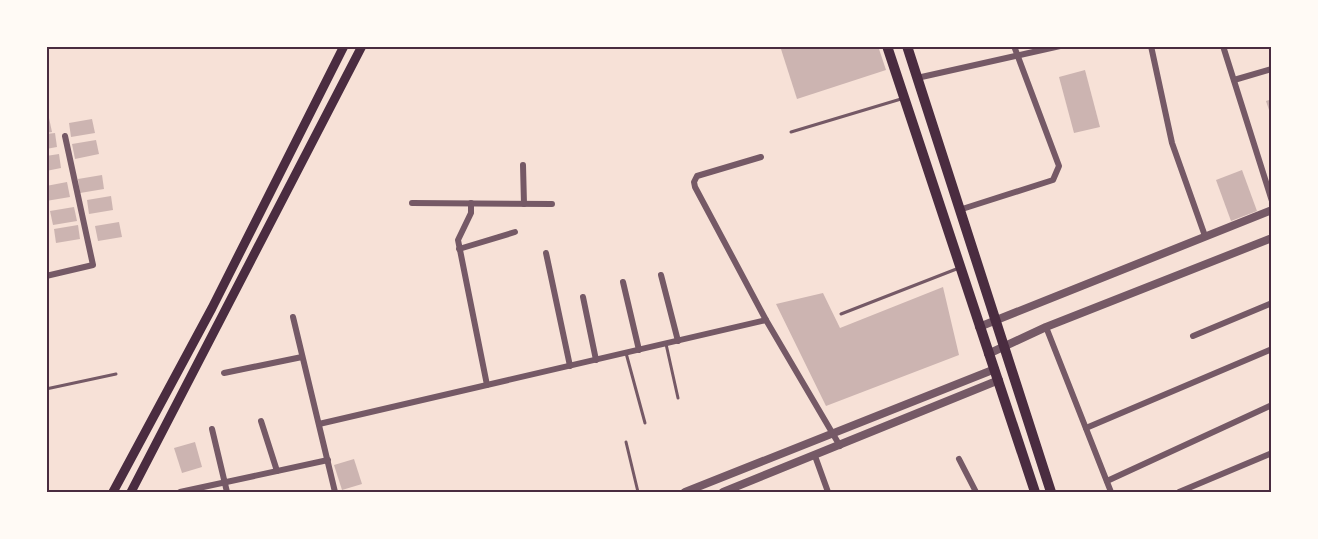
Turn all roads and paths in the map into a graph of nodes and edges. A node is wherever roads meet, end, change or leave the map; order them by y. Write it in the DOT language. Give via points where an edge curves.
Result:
graph roads {
  1 [pos="344,46"];
  2 [pos="362,46"];
  3 [pos="887,46"];
  4 [pos="907,46"];
  5 [pos="1014,46"];
  6 [pos="1060,46"];
  7 [pos="1151,46"];
  8 [pos="1223,46"];
  9 [pos="1017,57"];
  10 [pos="1272,69"];
  11 [pos="917,78"];
  12 [pos="1234,80"];
  13 [pos="906,97"];
  14 [pos="791,132"];
  15 [pos="66,136"];
  16 [pos="761,157"];
  17 [pos="523,165"];
  18 [pos="1272,201"];
  19 [pos="412,203"];
  20 [pos="471,203"];
  21 [pos="524,204"];
  22 [pos="552,204"];
  23 [pos="959,210"];
  24 [pos="1272,210"];
  25 [pos="515,232"];
  26 [pos="1205,236"];
  27 [pos="1272,238"];
  28 [pos="459,249"];
  29 [pos="546,253"];
  30 [pos="960,268"];
  31 [pos="661,275"];
  32 [pos="46,276"];
  33 [pos="623,282"];
  34 [pos="583,297"];
  35 [pos="1272,303"];
  36 [pos="841,314"];
  37 [pos="292,317"];
  38 [pos="766,320"];
  39 [pos="996,320"];
  40 [pos="979,327"];
  41 [pos="1046,327"];
  42 [pos="1193,336"];
  43 [pos="678,341"];
  44 [pos="666,344"];
  45 [pos="1004,346"];
  46 [pos="1272,349"];
  47 [pos="639,350"];
  48 [pos="626,353"];
  49 [pos="988,354"];
  50 [pos="302,357"];
  51 [pos="596,360"];
  52 [pos="570,366"];
  53 [pos="224,373"];
  54 [pos="116,374"];
  55 [pos="997,374"];
  56 [pos="487,385"];
  57 [pos="46,389"];
  58 [pos="678,398"];
  59 [pos="1272,405"];
  60 [pos="261,421"];
  61 [pos="645,423"];
  62 [pos="319,424"];
  63 [pos="1086,428"];
  64 [pos="212,429"];
  65 [pos="832,434"];
  66 [pos="626,442"];
  67 [pos="841,446"];
  68 [pos="1272,453"];
  69 [pos="815,456"];
  70 [pos="959,459"];
  71 [pos="328,460"];
  72 [pos="277,471"];
  73 [pos="1107,481"];
  74 [pos="225,483"];
  75 [pos="1194,490"];
  76 [pos="113,492"];
  77 [pos="131,492"];
  78 [pos="180,492"];
  79 [pos="227,492"];
  80 [pos="335,492"];
  81 [pos="638,492"];
  82 [pos="685,492"];
  83 [pos="723,492"];
  84 [pos="828,492"];
  85 [pos="976,492"];
  86 [pos="1035,492"];
  87 [pos="1051,492"];
  88 [pos="1111,492"];
  89 [pos="1179,492"];
  1 -- 76 [label="main road" via="212,308"];
  2 -- 77 [label="main road"];
  3 -- 13 [label="main road"];
  4 -- 11 [label="main road"];
  5 -- 9 [label="street"];
  6 -- 9 [label="street"];
  7 -- 26 [label="street" via="1172,143"];
  8 -- 12 [label="street"];
  9 -- 11 [label="street"];
  9 -- 23 [label="street" via="1058,172 1053,180"];
  10 -- 12 [label="street"];
  11 -- 23 [label="main road"];
  12 -- 18 [label="street"];
  13 -- 14 [label="lane"];
  13 -- 30 [label="main road"];
  15 -- 32 [label="street" via="93,265"];
  16 -- 38 [label="street" via="697,176 694,182"];
  17 -- 21 [label="street"];
  19 -- 20 [label="street"];
  20 -- 21 [label="street"];
  20 -- 28 [label="street" via="471,213 458,240"];
  21 -- 22 [label="street"];
  23 -- 39 [label="main road"];
  24 -- 26 [label="street"];
  25 -- 28 [label="street"];
  26 -- 39 [label="street"];
  27 -- 41 [label="street"];
  28 -- 56 [label="street"];
  29 -- 52 [label="street"];
  30 -- 36 [label="lane"];
  30 -- 40 [label="main road"];
  31 -- 43 [label="street"];
  33 -- 47 [label="street"];
  34 -- 51 [label="street"];
  35 -- 42 [label="street"];
  37 -- 50 [label="street"];
  38 -- 43 [label="street"];
  38 -- 65 [label="street"];
  39 -- 40 [label="street"];
  39 -- 45 [label="main road"];
  40 -- 49 [label="main road"];
  41 -- 45 [label="street"];
  41 -- 63 [label="street"];
  43 -- 44 [label="street"];
  44 -- 47 [label="street"];
  44 -- 58 [label="lane"];
  45 -- 49 [label="street"];
  45 -- 87 [label="main road"];
  46 -- 63 [label="street"];
  47 -- 48 [label="street"];
  48 -- 51 [label="street"];
  48 -- 61 [label="lane"];
  49 -- 55 [label="main road"];
  50 -- 53 [label="street"];
  50 -- 62 [label="street"];
  51 -- 52 [label="street"];
  52 -- 56 [label="street"];
  54 -- 57 [label="lane"];
  55 -- 65 [label="street"];
  55 -- 67 [label="street"];
  55 -- 86 [label="main road"];
  56 -- 62 [label="street"];
  59 -- 73 [label="street"];
  60 -- 72 [label="street"];
  62 -- 71 [label="street"];
  63 -- 73 [label="street"];
  64 -- 74 [label="street"];
  65 -- 67 [label="street"];
  65 -- 82 [label="street"];
  66 -- 81 [label="lane"];
  67 -- 69 [label="street"];
  68 -- 75 [label="street"];
  69 -- 83 [label="street"];
  69 -- 84 [label="street"];
  70 -- 85 [label="street"];
  71 -- 72 [label="street"];
  71 -- 80 [label="street"];
  72 -- 74 [label="street"];
  73 -- 88 [label="street"];
  74 -- 78 [label="street"];
  74 -- 79 [label="street"];
  75 -- 89 [label="street"];
}
